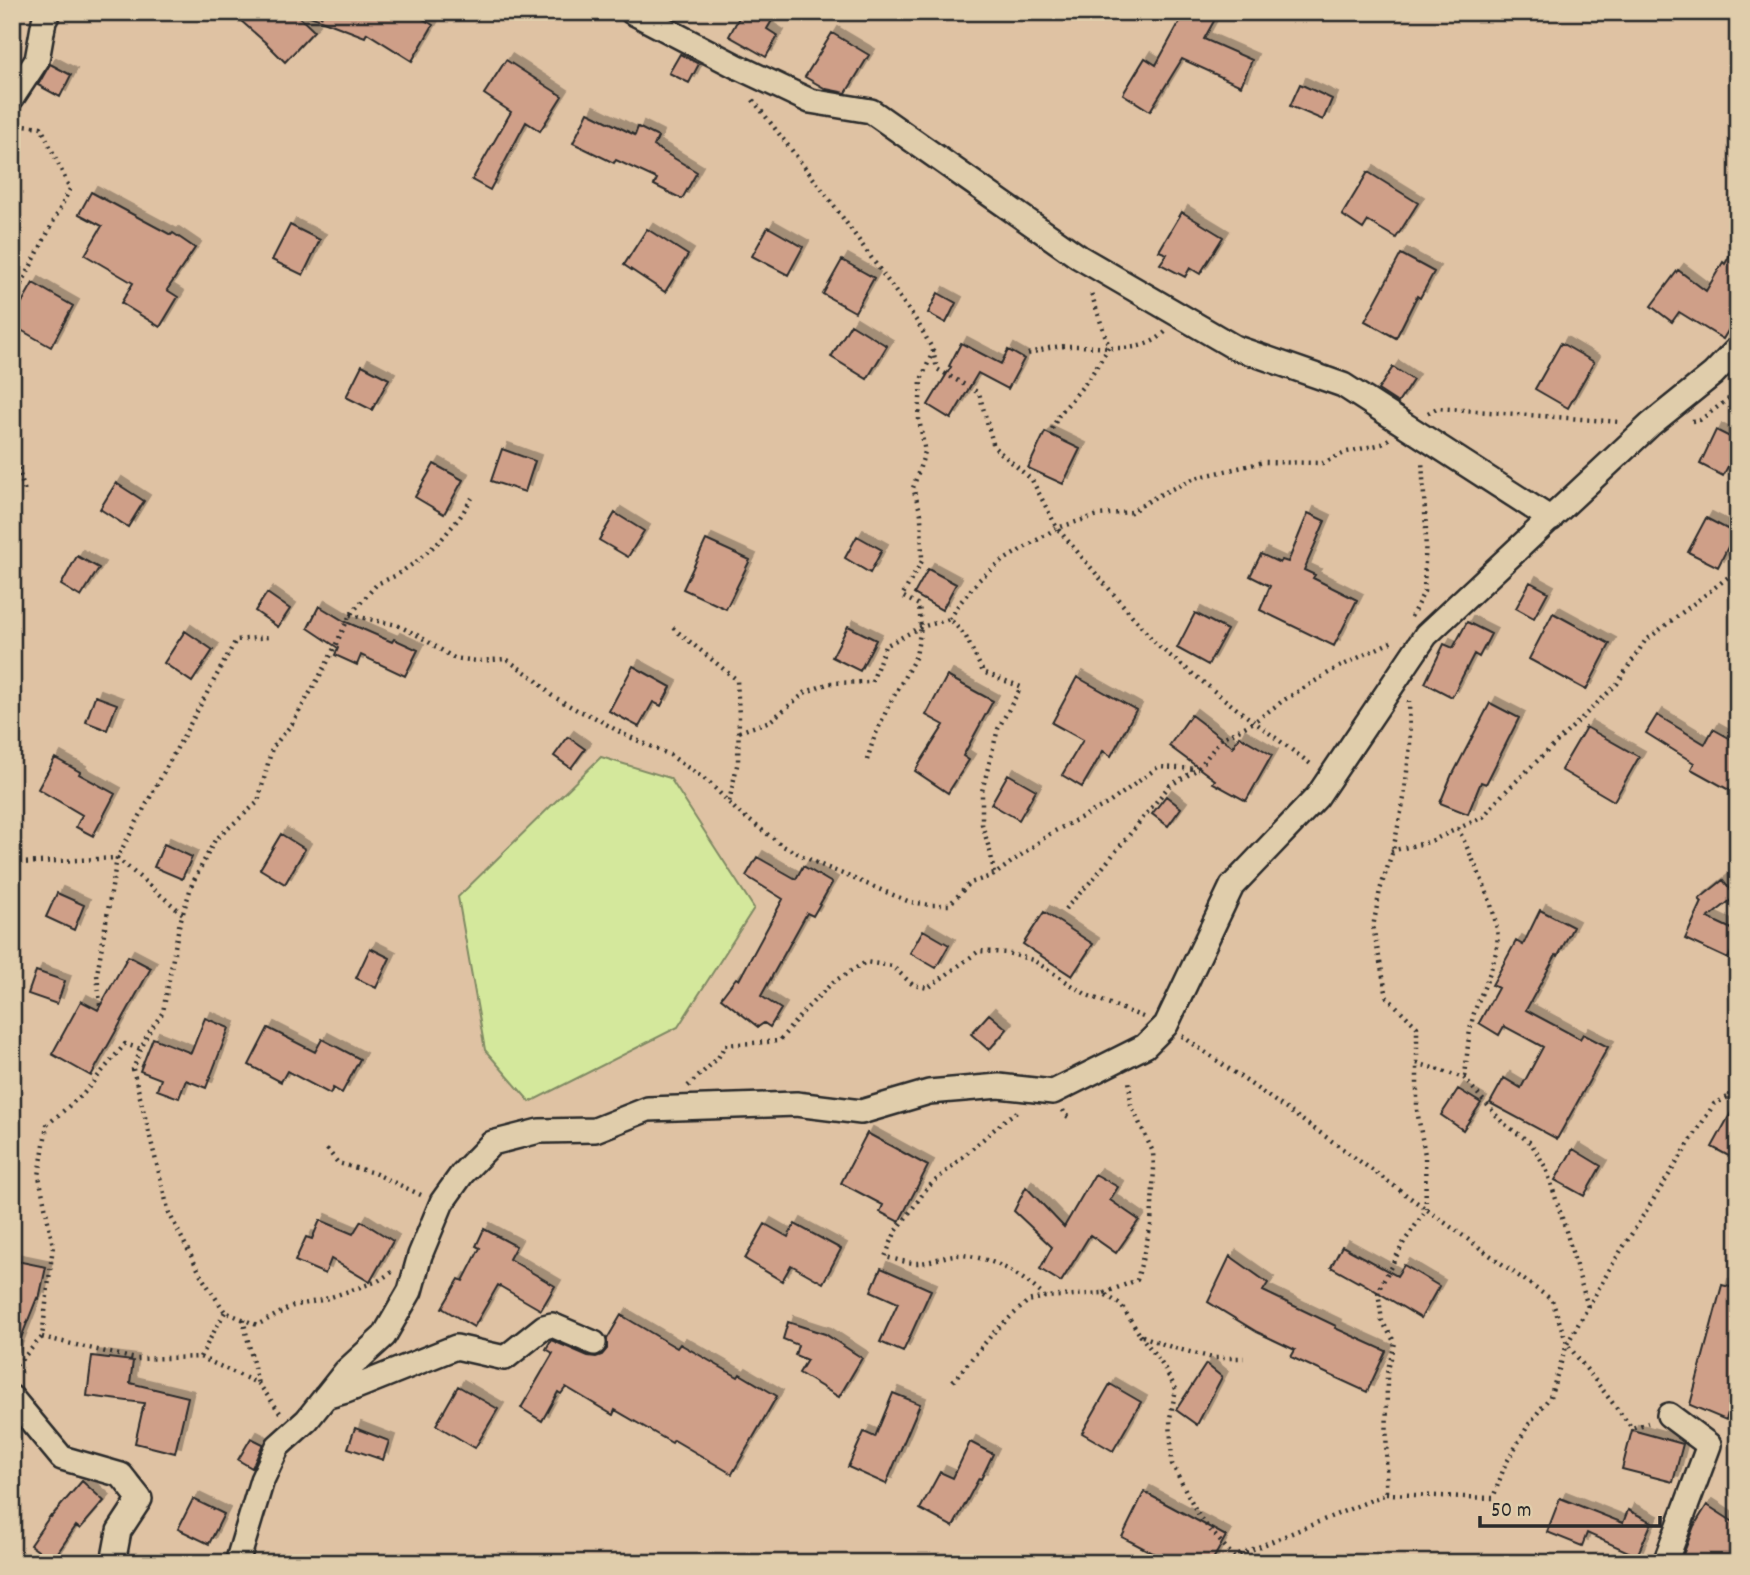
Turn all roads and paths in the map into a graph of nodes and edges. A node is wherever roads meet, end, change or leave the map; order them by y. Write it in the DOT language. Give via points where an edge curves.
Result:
graph roads {
  1 [pos="49,12"];
  2 [pos="632,12"];
  3 [pos="738,67"];
  4 [pos="12,98"];
  5 [pos="12,125"];
  6 [pos="1079,257"];
  7 [pos="12,303"];
  8 [pos="1178,315"];
  9 [pos="1108,347"];
  10 [pos="1738,348"];
  11 [pos="933,350"];
  12 [pos="1028,354"];
  13 [pos="1738,392"];
  14 [pos="1688,421"];
  15 [pos="1651,424"];
  16 [pos="1052,429"];
  17 [pos="1413,431"];
  18 [pos="12,447"];
  19 [pos="26,495"];
  20 [pos="472,498"];
  21 [pos="1551,519"];
  22 [pos="1057,528"];
  23 [pos="1738,567"];
  24 [pos="350,615"];
  25 [pos="950,619"];
  26 [pos="921,627"];
  27 [pos="1406,627"];
  28 [pos="673,628"];
  29 [pos="269,637"];
  30 [pos="1409,662"];
  31 [pos="1254,722"];
  32 [pos="739,732"];
  33 [pos="867,760"];
  34 [pos="1198,769"];
  35 [pos="1330,778"];
  36 [pos="729,803"];
  37 [pos="1458,828"];
  38 [pos="1392,850"];
  39 [pos="117,858"];
  40 [pos="19,863"];
  41 [pos="994,875"];
  42 [pos="1065,909"];
  43 [pos="183,914"];
  44 [pos="100,1005"];
  45 [pos="1166,1025"];
  46 [pos="141,1049"];
  47 [pos="1128,1055"];
  48 [pos="1417,1063"];
  49 [pos="1465,1078"];
  50 [pos="1053,1092"];
  51 [pos="1738,1092"];
  52 [pos="667,1108"];
  53 [pos="327,1149"];
  54 [pos="442,1202"];
  55 [pos="1426,1210"];
  56 [pos="420,1255"];
  57 [pos="1103,1293"];
  58 [pos="1045,1297"];
  59 [pos="1588,1307"];
  60 [pos="225,1312"];
  61 [pos="243,1319"];
  62 [pos="1140,1335"];
  63 [pos="42,1337"];
  64 [pos="594,1343"];
  65 [pos="1567,1344"];
  66 [pos="200,1357"];
  67 [pos="1244,1358"];
  68 [pos="12,1370"];
  69 [pos="953,1381"];
  70 [pos="259,1384"];
  71 [pos="326,1397"];
  72 [pos="12,1398"];
  73 [pos="1669,1415"];
  74 [pos="295,1431"];
  75 [pos="1386,1494"];
  76 [pos="113,1563"];
  77 [pos="237,1563"];
  78 [pos="1665,1563"];
  1 -- 4 [label="street" via="37,61"];
  2 -- 3 [label="street"];
  3 -- 6 [label="street" via="810,101 871,111"];
  3 -- 11 [label="path" via="754,103 830,200"];
  5 -- 7 [label="path" via="41,128 70,189"];
  6 -- 8 [label="street"];
  6 -- 9 [label="path"];
  8 -- 9 [label="path" via="1153,342"];
  8 -- 17 [label="street" via="1234,348 1343,385"];
  9 -- 12 [label="path" via="1069,346"];
  9 -- 16 [label="path"];
  10 -- 15 [label="street"];
  11 -- 22 [label="path" via="937,369 979,393 994,447 1032,480"];
  11 -- 26 [label="path" via="921,380 919,419 925,452 913,488 921,514 922,561 902,596 919,605"];
  13 -- 14 [label="path" via="1700,420"];
  15 -- 17 [label="path" via="1437,408"];
  15 -- 21 [label="street"];
  17 -- 21 [label="street"];
  17 -- 22 [label="path" via="1323,463 1264,462 1195,478 1131,512 1098,514"];
  17 -- 27 [label="path" via="1426,530 1424,592"];
  18 -- 19 [label="path"];
  20 -- 24 [label="path" via="441,540 397,575 377,584"];
  21 -- 30 [label="street" via="1426,635"];
  22 -- 25 [label="path" via="979,580"];
  22 -- 31 [label="path" via="1158,646"];
  23 -- 37 [label="path" via="1645,641 1617,684 1483,817"];
  24 -- 36 [label="path" via="397,625 454,658 506,659 551,695 670,755 710,783"];
  24 -- 43 [label="path" via="292,724 272,748 258,802 215,840 192,884"];
  25 -- 26 [label="path"];
  25 -- 41 [label="path" via="966,638 983,672 1021,687 998,729 982,791 982,824"];
  26 -- 32 [label="path" via="885,646 872,682 830,683 806,692 770,721"];
  26 -- 33 [label="path" via="916,656"];
  28 -- 32 [label="path" via="737,680"];
  29 -- 39 [label="path" via="236,640"];
  30 -- 31 [label="path" via="1399,638 1335,669"];
  30 -- 35 [label="street"];
  30 -- 38 [label="path" via="1410,745"];
  31 -- 34 [label="path" via="1221,740"];
  31 -- 35 [label="path"];
  32 -- 36 [label="path"];
  34 -- 41 [label="path" via="1158,767 1109,803 1051,833"];
  34 -- 42 [label="path" via="1169,786"];
  35 -- 45 [label="street" via="1232,886"];
  36 -- 41 [label="path" via="783,846 910,902 949,905 970,883"];
  37 -- 38 [label="path" via="1429,842"];
  37 -- 49 [label="path" via="1498,932 1495,957 1474,1014"];
  38 -- 48 [label="path" via="1373,927 1387,998 1417,1027"];
  39 -- 40 [label="path"];
  39 -- 43 [label="path"];
  39 -- 44 [label="path" via="97,974"];
  43 -- 46 [label="path" via="163,1012"];
  45 -- 47 [label="street"];
  45 -- 52 [label="path" via="1087,995 1033,960 1007,953 979,951 928,988 913,985 892,966 866,962 833,982 779,1041 726,1045"];
  45 -- 55 [label="path"];
  46 -- 60 [label="path" via="134,1069 169,1213 202,1279"];
  46 -- 63 [label="path" via="125,1044 84,1093 47,1125 39,1176 53,1246"];
  47 -- 50 [label="street"];
  47 -- 57 [label="path" via="1131,1105 1153,1152 1151,1225 1137,1280"];
  48 -- 49 [label="path"];
  48 -- 55 [label="path"];
  49 -- 59 [label="path" via="1503,1123 1531,1143 1546,1167"];
  50 -- 52 [label="street" via="999,1087 929,1091 861,1112 796,1104"];
  50 -- 58 [label="path" via="1004,1120 927,1188 895,1233 885,1258 917,1263 958,1255 988,1260 1032,1284"];
  51 -- 59 [label="path" via="1714,1104"];
  52 -- 54 [label="street" via="648,1109 595,1130 539,1131 492,1143"];
  53 -- 54 [label="path" via="338,1163"];
  54 -- 56 [label="street"];
  55 -- 65 [label="path" via="1552,1300"];
  55 -- 75 [label="path" via="1378,1292 1382,1321 1395,1343 1387,1373"];
  56 -- 61 [label="path" via="378,1281 293,1306 257,1325"];
  56 -- 71 [label="street" via="410,1291 384,1336"];
  57 -- 58 [label="path"];
  57 -- 62 [label="path" via="1121,1305"];
  58 -- 69 [label="path" via="1028,1301 995,1331"];
  59 -- 65 [label="path"];
  60 -- 61 [label="path"];
  60 -- 66 [label="path"];
  61 -- 70 [label="path"];
  62 -- 67 [label="path" via="1213,1358"];
  62 -- 75 [label="path" via="1176,1390 1170,1418 1172,1464 1200,1518 1234,1557"];
  63 -- 66 [label="path" via="136,1359"];
  63 -- 68 [label="path"];
  64 -- 71 [label="street" via="552,1325 544,1326 505,1359 456,1347"];
  65 -- 73 [label="path" via="1632,1428"];
  65 -- 75 [label="path" via="1550,1397 1505,1465 1493,1498"];
  66 -- 70 [label="path"];
  70 -- 74 [label="path"];
  71 -- 74 [label="street"];
  72 -- 76 [label="street" via="62,1458 121,1475 140,1499 118,1531"];
  73 -- 78 [label="street" via="1709,1445"];
  74 -- 77 [label="street" via="278,1446 262,1480"];
}
